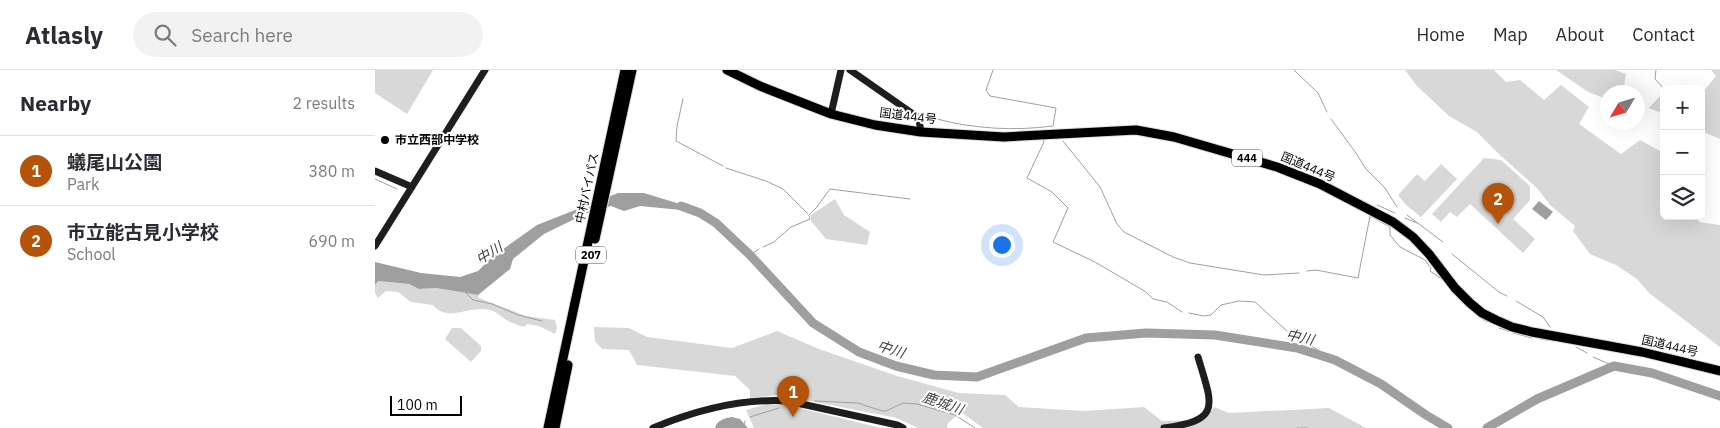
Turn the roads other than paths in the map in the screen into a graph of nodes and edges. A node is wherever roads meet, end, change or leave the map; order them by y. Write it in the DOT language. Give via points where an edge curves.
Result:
graph roads {
  1 [pos="485,70"];
  2 [pos="625,70"];
  3 [pos="632,70"];
  4 [pos="727,70"];
  5 [pos="841,70"];
  6 [pos="850,70"];
  7 [pos="831,114"];
  8 [pos="921,132"];
  9 [pos="608,164"];
  10 [pos="375,171"];
  11 [pos="412,186"];
  12 [pos="375,246"];
  13 [pos="569,345"];
  14 [pos="1198,357"];
  15 [pos="1720,371"];
  16 [pos="548,428"];
  17 [pos="555,428"];
  18 [pos="653,428"];
  19 [pos="903,428"];
  20 [pos="1164,428"];
  1 -- 11 [label="street"];
  2 -- 9 [label="highway, 中村バイパス / 207"];
  3 -- 9 [label="highway, 中村バイパス / 207"];
  4 -- 7 [label="highway, 国道444号 / 444"];
  5 -- 7 [label="street"];
  6 -- 8 [label="street" via="917,116"];
  7 -- 8 [label="highway, 国道444号 / 444"];
  8 -- 15 [label="highway, 国道444号 / 444" via="1004,137 1136,130 1174,137 1277,166 1393,222 1429,254 1470,304 1512,328 1642,352"];
  9 -- 13 [label="highway, 中村バイパス / 207"];
  10 -- 11 [label="street"];
  11 -- 12 [label="street"];
  13 -- 16 [label="highway, 中村バイパス / 207"];
  13 -- 17 [label="highway, 中村バイパス / 207"];
  14 -- 20 [label="street" via="1207,389 1208,411 1193,423"];
  18 -- 19 [label="street" via="711,408 772,400"];
}
